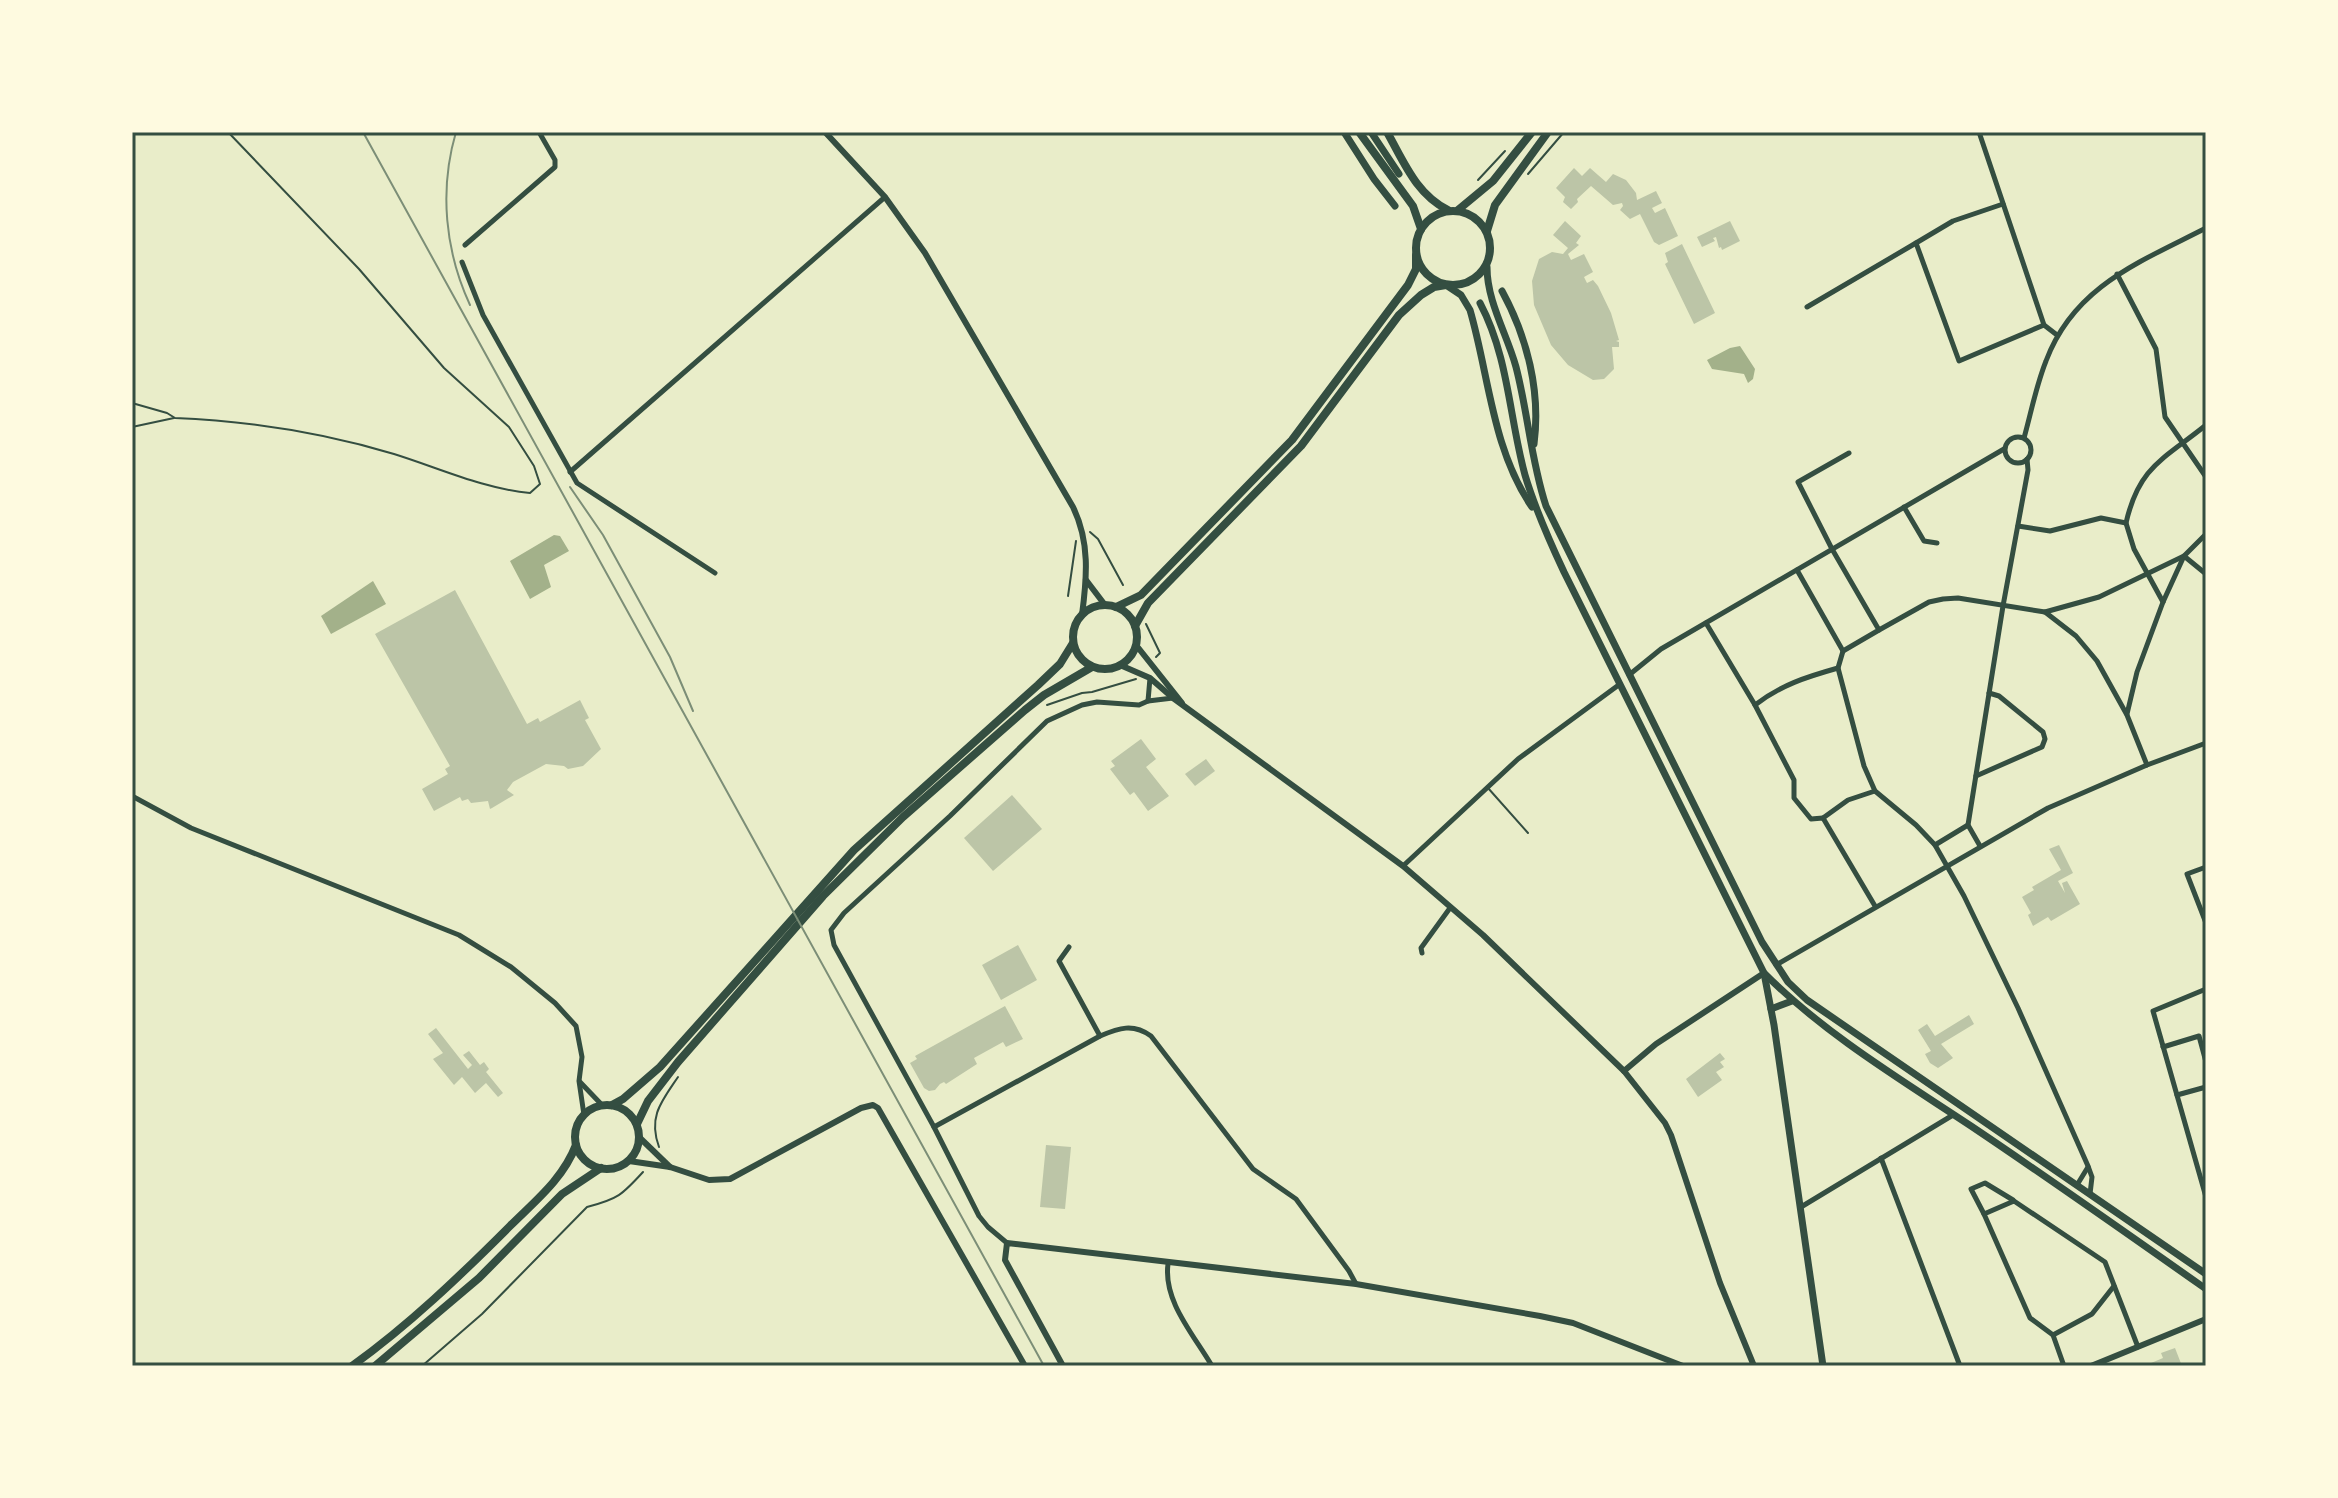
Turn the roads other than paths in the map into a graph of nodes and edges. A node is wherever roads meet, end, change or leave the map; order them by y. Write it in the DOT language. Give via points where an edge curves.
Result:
graph roads {
  1 [pos="539,132"];
  2 [pos="825,132"];
  3 [pos="1344,132"];
  4 [pos="1359,132"];
  5 [pos="1371,132"];
  6 [pos="1387,132"];
  7 [pos="1532,132"];
  8 [pos="1548,132"];
  9 [pos="1979,132"];
  10 [pos="1399,174"];
  11 [pos="885,197"];
  12 [pos="2003,204"];
  13 [pos="1395,206"];
  14 [pos="1448,210"];
  15 [pos="1458,210"];
  16 [pos="2206,228"];
  17 [pos="1421,229"];
  18 [pos="1487,231"];
  19 [pos="1916,243"];
  20 [pos="465,245"];
  21 [pos="1416,255"];
  22 [pos="462,262"];
  23 [pos="1487,267"];
  24 [pos="2117,274"];
  25 [pos="1446,285"];
  26 [pos="1502,291"];
  27 [pos="1480,303"];
  28 [pos="1807,307"];
  29 [pos="2044,325"];
  30 [pos="2057,335"];
  31 [pos="2206,425"];
  32 [pos="2024,438"];
  33 [pos="2182,444"];
  34 [pos="2004,449"];
  35 [pos="1533,450"];
  36 [pos="1849,453"];
  37 [pos="2027,459"];
  38 [pos="570,472"];
  39 [pos="2206,477"];
  40 [pos="1904,507"];
  41 [pos="1538,515"];
  42 [pos="2126,523"];
  43 [pos="2018,526"];
  44 [pos="2206,534"];
  45 [pos="1937,543"];
  46 [pos="1832,549"];
  47 [pos="2184,556"];
  48 [pos="1797,570"];
  49 [pos="715,573"];
  50 [pos="2146,574"];
  51 [pos="2206,574"];
  52 [pos="1086,580"];
  53 [pos="2163,602"];
  54 [pos="1105,605"];
  55 [pos="2003,606"];
  56 [pos="1116,607"];
  57 [pos="2045,612"];
  58 [pos="1082,615"];
  59 [pos="1706,623"];
  60 [pos="1135,626"];
  61 [pos="1879,630"];
  62 [pos="1073,643"];
  63 [pos="1136,645"];
  64 [pos="1843,651"];
  65 [pos="1120,665"];
  66 [pos="1092,667"];
  67 [pos="1838,668"];
  68 [pos="1629,675"];
  69 [pos="1150,678"];
  70 [pos="1620,684"];
  71 [pos="1989,693"];
  72 [pos="1173,698"];
  73 [pos="1148,701"];
  74 [pos="1182,703"];
  75 [pos="1755,705"];
  76 [pos="2127,715"];
  77 [pos="2206,743"];
  78 [pos="2147,765"];
  79 [pos="1976,776"];
  80 [pos="1487,787"];
  81 [pos="1875,791"];
  82 [pos="132,796"];
  83 [pos="1823,818"];
  84 [pos="1968,825"];
  85 [pos="1528,833"];
  86 [pos="1935,845"];
  87 [pos="1980,846"];
  88 [pos="1947,865"];
  89 [pos="1403,866"];
  90 [pos="2206,867"];
  91 [pos="820,893"];
  92 [pos="1875,906"];
  93 [pos="1450,908"];
  94 [pos="2206,923"];
  95 [pos="1069,947"];
  96 [pos="770,949"];
  97 [pos="1422,953"];
  98 [pos="1775,965"];
  99 [pos="1764,973"];
  100 [pos="2206,989"];
  101 [pos="1792,1001"];
  102 [pos="1771,1009"];
  103 [pos="1100,1036"];
  104 [pos="2163,1047"];
  105 [pos="2206,1062"];
  106 [pos="1624,1071"];
  107 [pos="579,1081"];
  108 [pos="2206,1087"];
  109 [pos="2177,1095"];
  110 [pos="607,1105"];
  111 [pos="1954,1114"];
  112 [pos="584,1115"];
  113 [pos="637,1124"];
  114 [pos="934,1127"];
  115 [pos="640,1138"];
  116 [pos="576,1145"];
  117 [pos="1881,1158"];
  118 [pos="629,1161"];
  119 [pos="2088,1166"];
  120 [pos="670,1167"];
  121 [pos="601,1168"];
  122 [pos="2077,1185"];
  123 [pos="2090,1194"];
  124 [pos="2206,1197"];
  125 [pos="2014,1201"];
  126 [pos="2085,1202"];
  127 [pos="1800,1207"];
  128 [pos="1984,1214"];
  129 [pos="1007,1243"];
  130 [pos="1168,1264"];
  131 [pos="2206,1274"];
  132 [pos="1356,1284"];
  133 [pos="2114,1286"];
  134 [pos="2206,1289"];
  135 [pos="2206,1319"];
  136 [pos="2053,1335"];
  137 [pos="2138,1347"];
  138 [pos="352,1366"];
  139 [pos="375,1366"];
  140 [pos="1025,1366"];
  141 [pos="1063,1366"];
  142 [pos="1212,1366"];
  143 [pos="1683,1366"];
  144 [pos="1754,1366"];
  145 [pos="1823,1366"];
  146 [pos="1960,1366"];
  147 [pos="2064,1366"];
  148 [pos="2091,1366"];
  1 -- 20 [label="street" via="555,167"];
  2 -- 11 [label="street"];
  3 -- 13 [label="main road"];
  4 -- 17 [label="main road" via="1413,206"];
  5 -- 10 [label="main road"];
  6 -- 14 [label="main road" via="1426,197"];
  7 -- 15 [label="main road" via="1493,181"];
  8 -- 18 [label="main road" via="1495,205"];
  9 -- 12 [label="street"];
  11 -- 38 [label="street"];
  11 -- 52 [label="street" via="925,253 1081,522"];
  12 -- 19 [label="street" via="1953,221"];
  12 -- 29 [label="street"];
  14 -- 15 [label="main road"];
  14 -- 17 [label="main road"];
  15 -- 18 [label="main road" via="1478,219"];
  16 -- 24 [label="street"];
  17 -- 21 [label="main road"];
  18 -- 23 [label="main road"];
  19 -- 28 [label="street"];
  19 -- 29 [label="street" via="1959,361"];
  21 -- 25 [label="main road" via="1428,276"];
  21 -- 56 [label="main road" via="1408,285 1292,440 1141,595"];
  22 -- 38 [label="street" via="483,315"];
  23 -- 25 [label="main road" via="1471,281"];
  23 -- 35 [label="main road"];
  24 -- 30 [label="street" via="2099,286"];
  24 -- 33 [label="street" via="2156,349 2165,417"];
  25 -- 41 [label="main road" via="1470,310 1495,419 1524,495"];
  25 -- 60 [label="main road" via="1421,295 1399,315 1301,446 1148,603"];
  26 -- 35 [label="main road" via="1516,317 1533,383"];
  27 -- 41 [label="main road" via="1501,352 1524,472"];
  29 -- 30 [label="street"];
  30 -- 32 [label="street"];
  31 -- 33 [label="street"];
  32 -- 34 [label="street" via="2014,437"];
  32 -- 37 [label="street" via="2030,447"];
  33 -- 39 [label="street"];
  33 -- 42 [label="street" via="2142,478"];
  34 -- 37 [label="street" via="2010,460"];
  34 -- 40 [label="street"];
  35 -- 68 [label="main road" via="1546,506"];
  36 -- 46 [label="street" via="1798,482"];
  37 -- 43 [label="street"];
  38 -- 49 [label="street" via="587,491"];
  40 -- 45 [label="street" via="1924,541"];
  40 -- 46 [label="street"];
  41 -- 70 [label="main road"];
  42 -- 43 [label="street" via="2101,518 2050,531"];
  42 -- 50 [label="street"];
  43 -- 55 [label="street"];
  44 -- 47 [label="street"];
  46 -- 48 [label="street"];
  46 -- 61 [label="street"];
  47 -- 50 [label="street"];
  47 -- 51 [label="street"];
  47 -- 53 [label="street"];
  48 -- 59 [label="street"];
  48 -- 64 [label="street"];
  50 -- 53 [label="street"];
  50 -- 57 [label="street" via="2099,597"];
  52 -- 54 [label="street"];
  52 -- 58 [label="street"];
  53 -- 76 [label="street"];
  54 -- 56 [label="main road"];
  54 -- 58 [label="main road"];
  55 -- 57 [label="street"];
  55 -- 61 [label="street" via="1943,599"];
  55 -- 71 [label="street"];
  56 -- 60 [label="main road"];
  57 -- 76 [label="street" via="2097,661"];
  58 -- 62 [label="main road"];
  59 -- 68 [label="street"];
  59 -- 75 [label="street"];
  60 -- 63 [label="main road"];
  61 -- 64 [label="street"];
  62 -- 66 [label="main road"];
  62 -- 91 [label="main road" via="1060,664 896,810"];
  63 -- 65 [label="main road"];
  63 -- 74 [label="street"];
  64 -- 67 [label="street"];
  65 -- 66 [label="main road"];
  65 -- 69 [label="street"];
  66 -- 91 [label="main road" via="1025,710"];
  67 -- 75 [label="street" via="1788,684"];
  67 -- 81 [label="street"];
  68 -- 70 [label="main road"];
  68 -- 98 [label="main road"];
  69 -- 72 [label="street"];
  69 -- 73 [label="street"];
  70 -- 80 [label="street"];
  70 -- 99 [label="main road"];
  71 -- 79 [label="street"];
  71 -- 79 [label="street" via="2043,732 2045,739 2042,747"];
  72 -- 73 [label="street"];
  72 -- 74 [label="street"];
  73 -- 114 [label="street" via="1097,702 1047,721 834,922 834,945"];
  74 -- 89 [label="street"];
  75 -- 83 [label="street" via="1794,780 1794,798 1811,819"];
  76 -- 78 [label="street"];
  77 -- 78 [label="street"];
  78 -- 87 [label="street" via="2048,808"];
  79 -- 84 [label="street"];
  80 -- 85 [label="lane"];
  80 -- 89 [label="street"];
  81 -- 83 [label="street" via="1848,800"];
  81 -- 86 [label="street"];
  82 -- 107 [label="street" via="191,828 459,935 504,962 576,1026 582,1057"];
  83 -- 92 [label="street"];
  84 -- 86 [label="street"];
  84 -- 87 [label="street"];
  86 -- 88 [label="street"];
  87 -- 88 [label="street"];
  88 -- 92 [label="street"];
  88 -- 119 [label="street"];
  89 -- 93 [label="street"];
  90 -- 94 [label="street" via="2187,874"];
  91 -- 96 [label="main road"];
  92 -- 98 [label="street"];
  93 -- 97 [label="street"];
  93 -- 106 [label="street"];
  95 -- 103 [label="street" via="1059,961"];
  96 -- 110 [label="main road" via="660,1067 623,1099"];
  96 -- 113 [label="main road" via="648,1101"];
  98 -- 99 [label="main road"];
  98 -- 122 [label="main road" via="1807,1000"];
  99 -- 101 [label="main road"];
  99 -- 102 [label="main road"];
  99 -- 106 [label="street"];
  100 -- 104 [label="street" via="2153,1011"];
  101 -- 102 [label="main road"];
  101 -- 111 [label="main road"];
  102 -- 127 [label="main road"];
  103 -- 114 [label="street"];
  103 -- 132 [label="street" via="1130,1027 1151,1036 1253,1169 1304,1209"];
  104 -- 105 [label="street" via="2199,1036"];
  104 -- 109 [label="street"];
  106 -- 144 [label="street" via="1671,1135"];
  107 -- 110 [label="street"];
  107 -- 112 [label="street"];
  108 -- 109 [label="street"];
  109 -- 124 [label="street"];
  110 -- 112 [label="main road"];
  110 -- 113 [label="main road" via="631,1115"];
  111 -- 117 [label="street"];
  111 -- 126 [label="main road"];
  112 -- 116 [label="main road"];
  113 -- 115 [label="main road"];
  114 -- 129 [label="street" via="979,1216"];
  115 -- 118 [label="main road"];
  115 -- 120 [label="street"];
  116 -- 121 [label="main road" via="585,1160"];
  116 -- 138 [label="main road" via="551,1185 491,1245"];
  117 -- 127 [label="street"];
  117 -- 146 [label="street"];
  118 -- 120 [label="street"];
  118 -- 121 [label="main road"];
  119 -- 122 [label="street"];
  119 -- 123 [label="street"];
  120 -- 140 [label="street" via="709,1180 730,1179 873,1105"];
  121 -- 139 [label="main road" via="562,1194 479,1278"];
  122 -- 123 [label="main road"];
  123 -- 126 [label="main road"];
  123 -- 131 [label="main road"];
  125 -- 128 [label="street"];
  125 -- 128 [label="street" via="1985,1183 1971,1189"];
  125 -- 133 [label="street" via="2105,1262"];
  126 -- 134 [label="main road"];
  127 -- 145 [label="main road"];
  128 -- 136 [label="street" via="2030,1318"];
  129 -- 130 [label="street"];
  129 -- 141 [label="street" via="1005,1260"];
  130 -- 132 [label="street"];
  130 -- 142 [label="street" via="1170,1295"];
  132 -- 143 [label="street" via="1573,1323"];
  133 -- 136 [label="street" via="2092,1314"];
  133 -- 137 [label="street"];
  135 -- 137 [label="street"];
  136 -- 147 [label="street"];
  137 -- 148 [label="street"];
}
